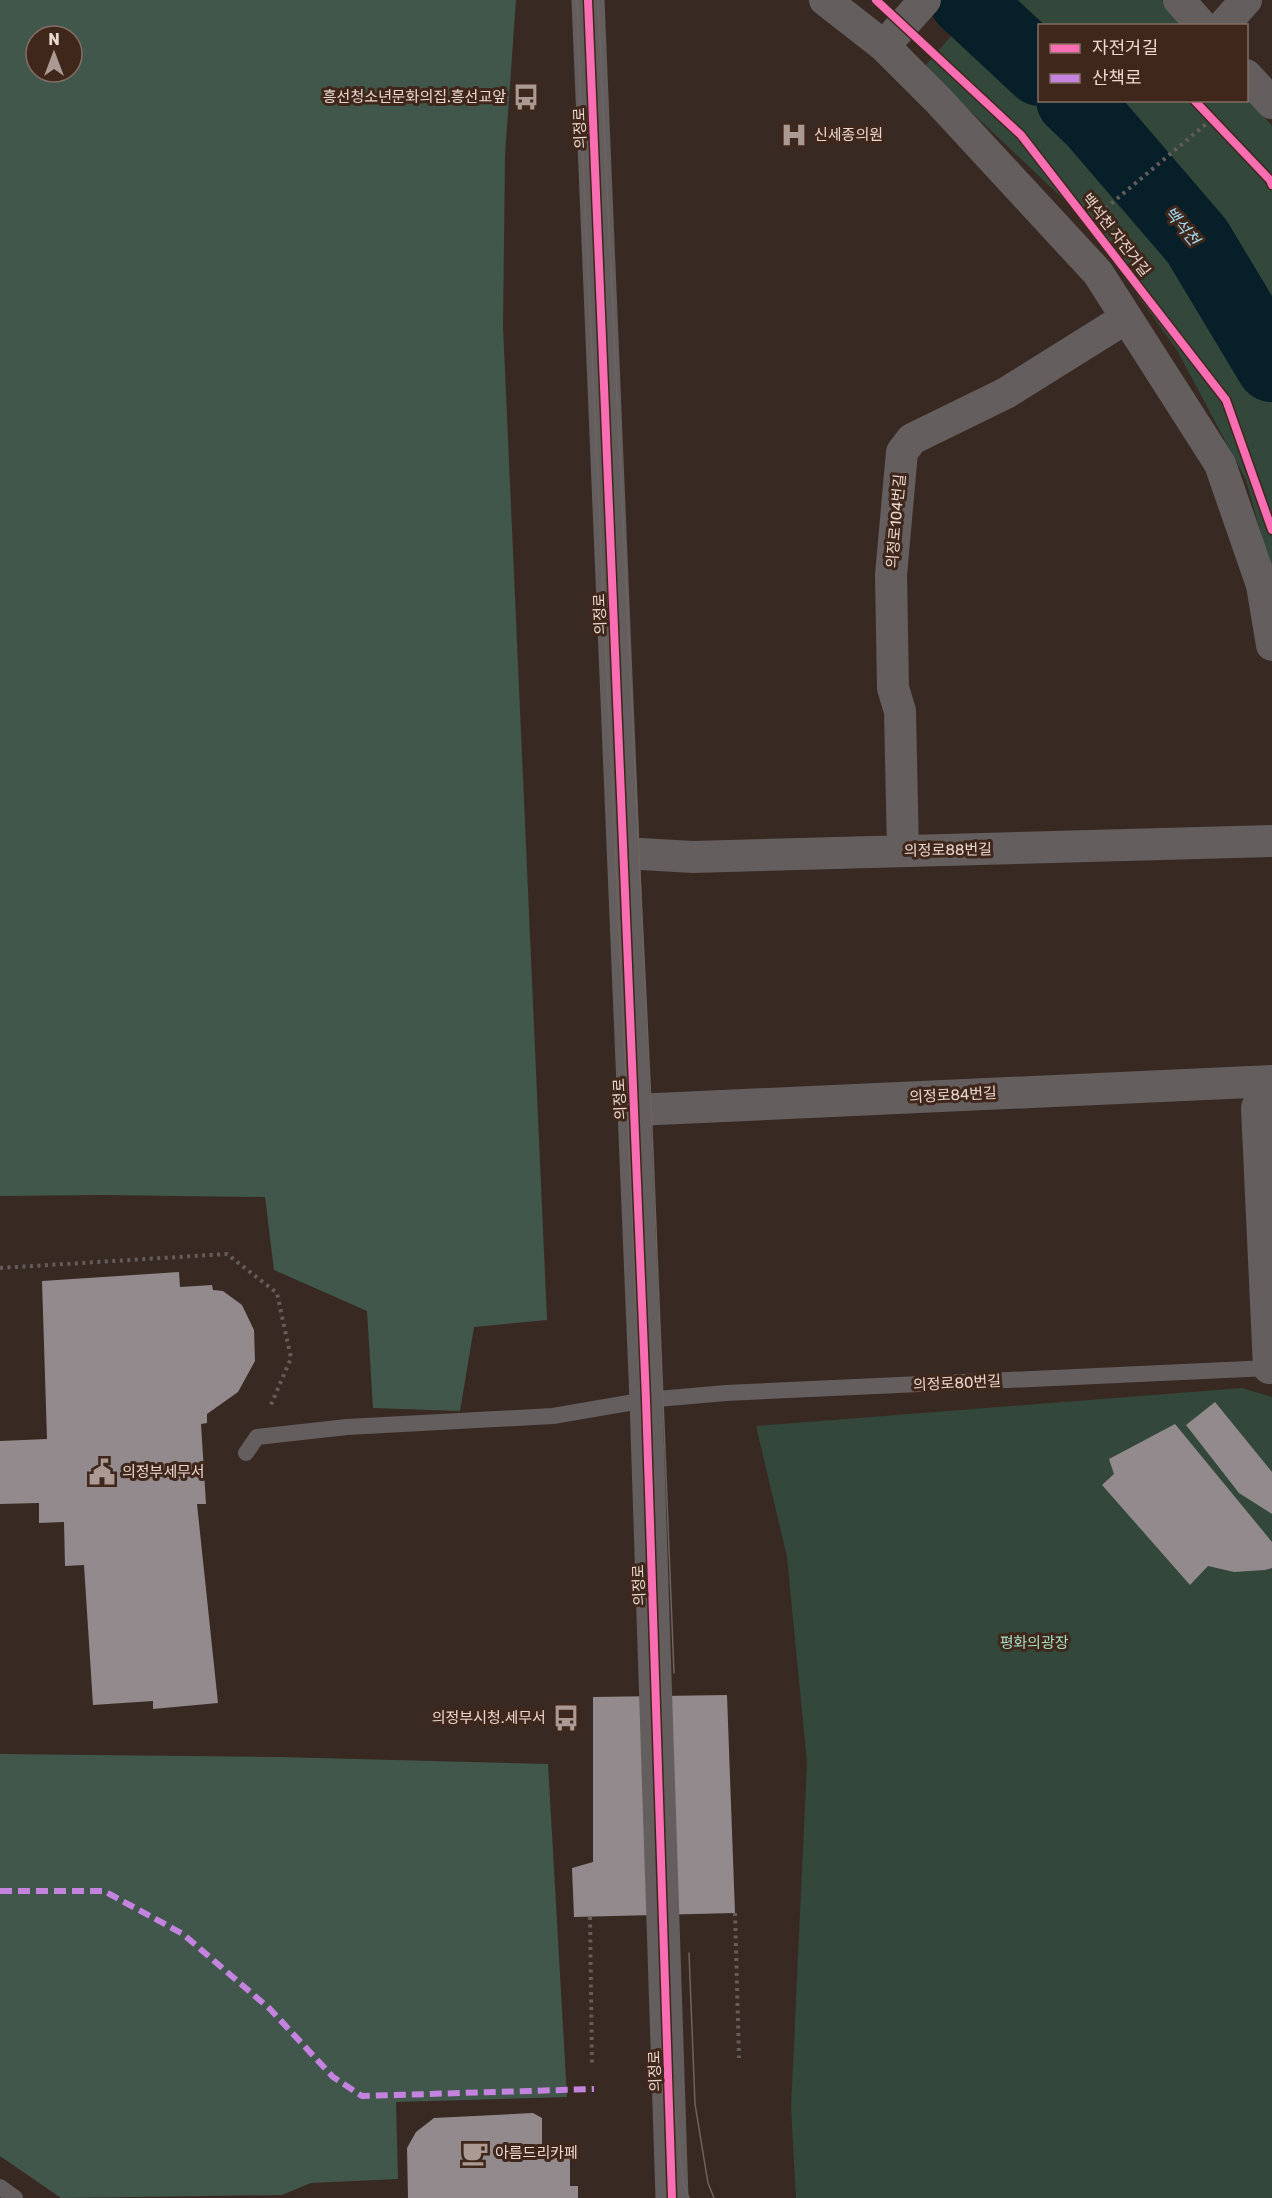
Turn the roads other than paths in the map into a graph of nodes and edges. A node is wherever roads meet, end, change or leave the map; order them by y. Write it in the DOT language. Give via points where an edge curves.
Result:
graph roads {
  1 [pos="588,0"];
  2 [pos="825,0"];
  3 [pos="925,0"];
  4 [pos="1179,0"];
  5 [pos="1246,0"];
  6 [pos="1200,24"];
  7 [pos="1225,24"];
  8 [pos="884,46"];
  9 [pos="1248,77"];
  10 [pos="1272,104"];
  11 [pos="1126,318"];
  12 [pos="1272,645"];
  13 [pos="1272,841"];
  14 [pos="903,851"];
  15 [pos="624,853"];
  16 [pos="1272,1081"];
  17 [pos="1272,1094"];
  18 [pos="634,1110"];
  19 [pos="1269,1368"];
  20 [pos="646,1400"];
  21 [pos="246,1453"];
  22 [pos="0,2187"];
  23 [pos="15,2198"];
  24 [pos="672,2198"];
  1 -- 15 [label="street, 의정로"];
  2 -- 8 [label="street"];
  3 -- 8 [label="street"];
  4 -- 6 [label="street"];
  5 -- 7 [label="street"];
  8 -- 11 [label="street" via="1098,273"];
  9 -- 10 [label="street"];
  11 -- 12 [label="street" via="1220,465 1262,585"];
  11 -- 14 [label="street, 의정로104번길" via="1006,393 912,439 902,452 891,575 893,688 900,711"];
  13 -- 14 [label="street, 의정로88번길"];
  14 -- 15 [label="street, 의정로88번길" via="693,857"];
  15 -- 18 [label="street, 의정로"];
  16 -- 18 [label="street, 의정로84번길"];
  17 -- 19 [label="street" via="1257,1108"];
  18 -- 20 [label="street, 의정로"];
  19 -- 20 [label="lane, 의정로80번길"];
  20 -- 21 [label="lane, 의정로80번길" via="553,1416 257,1437"];
  20 -- 24 [label="street, 의정로"];
  22 -- 23 [label="lane"];
}
